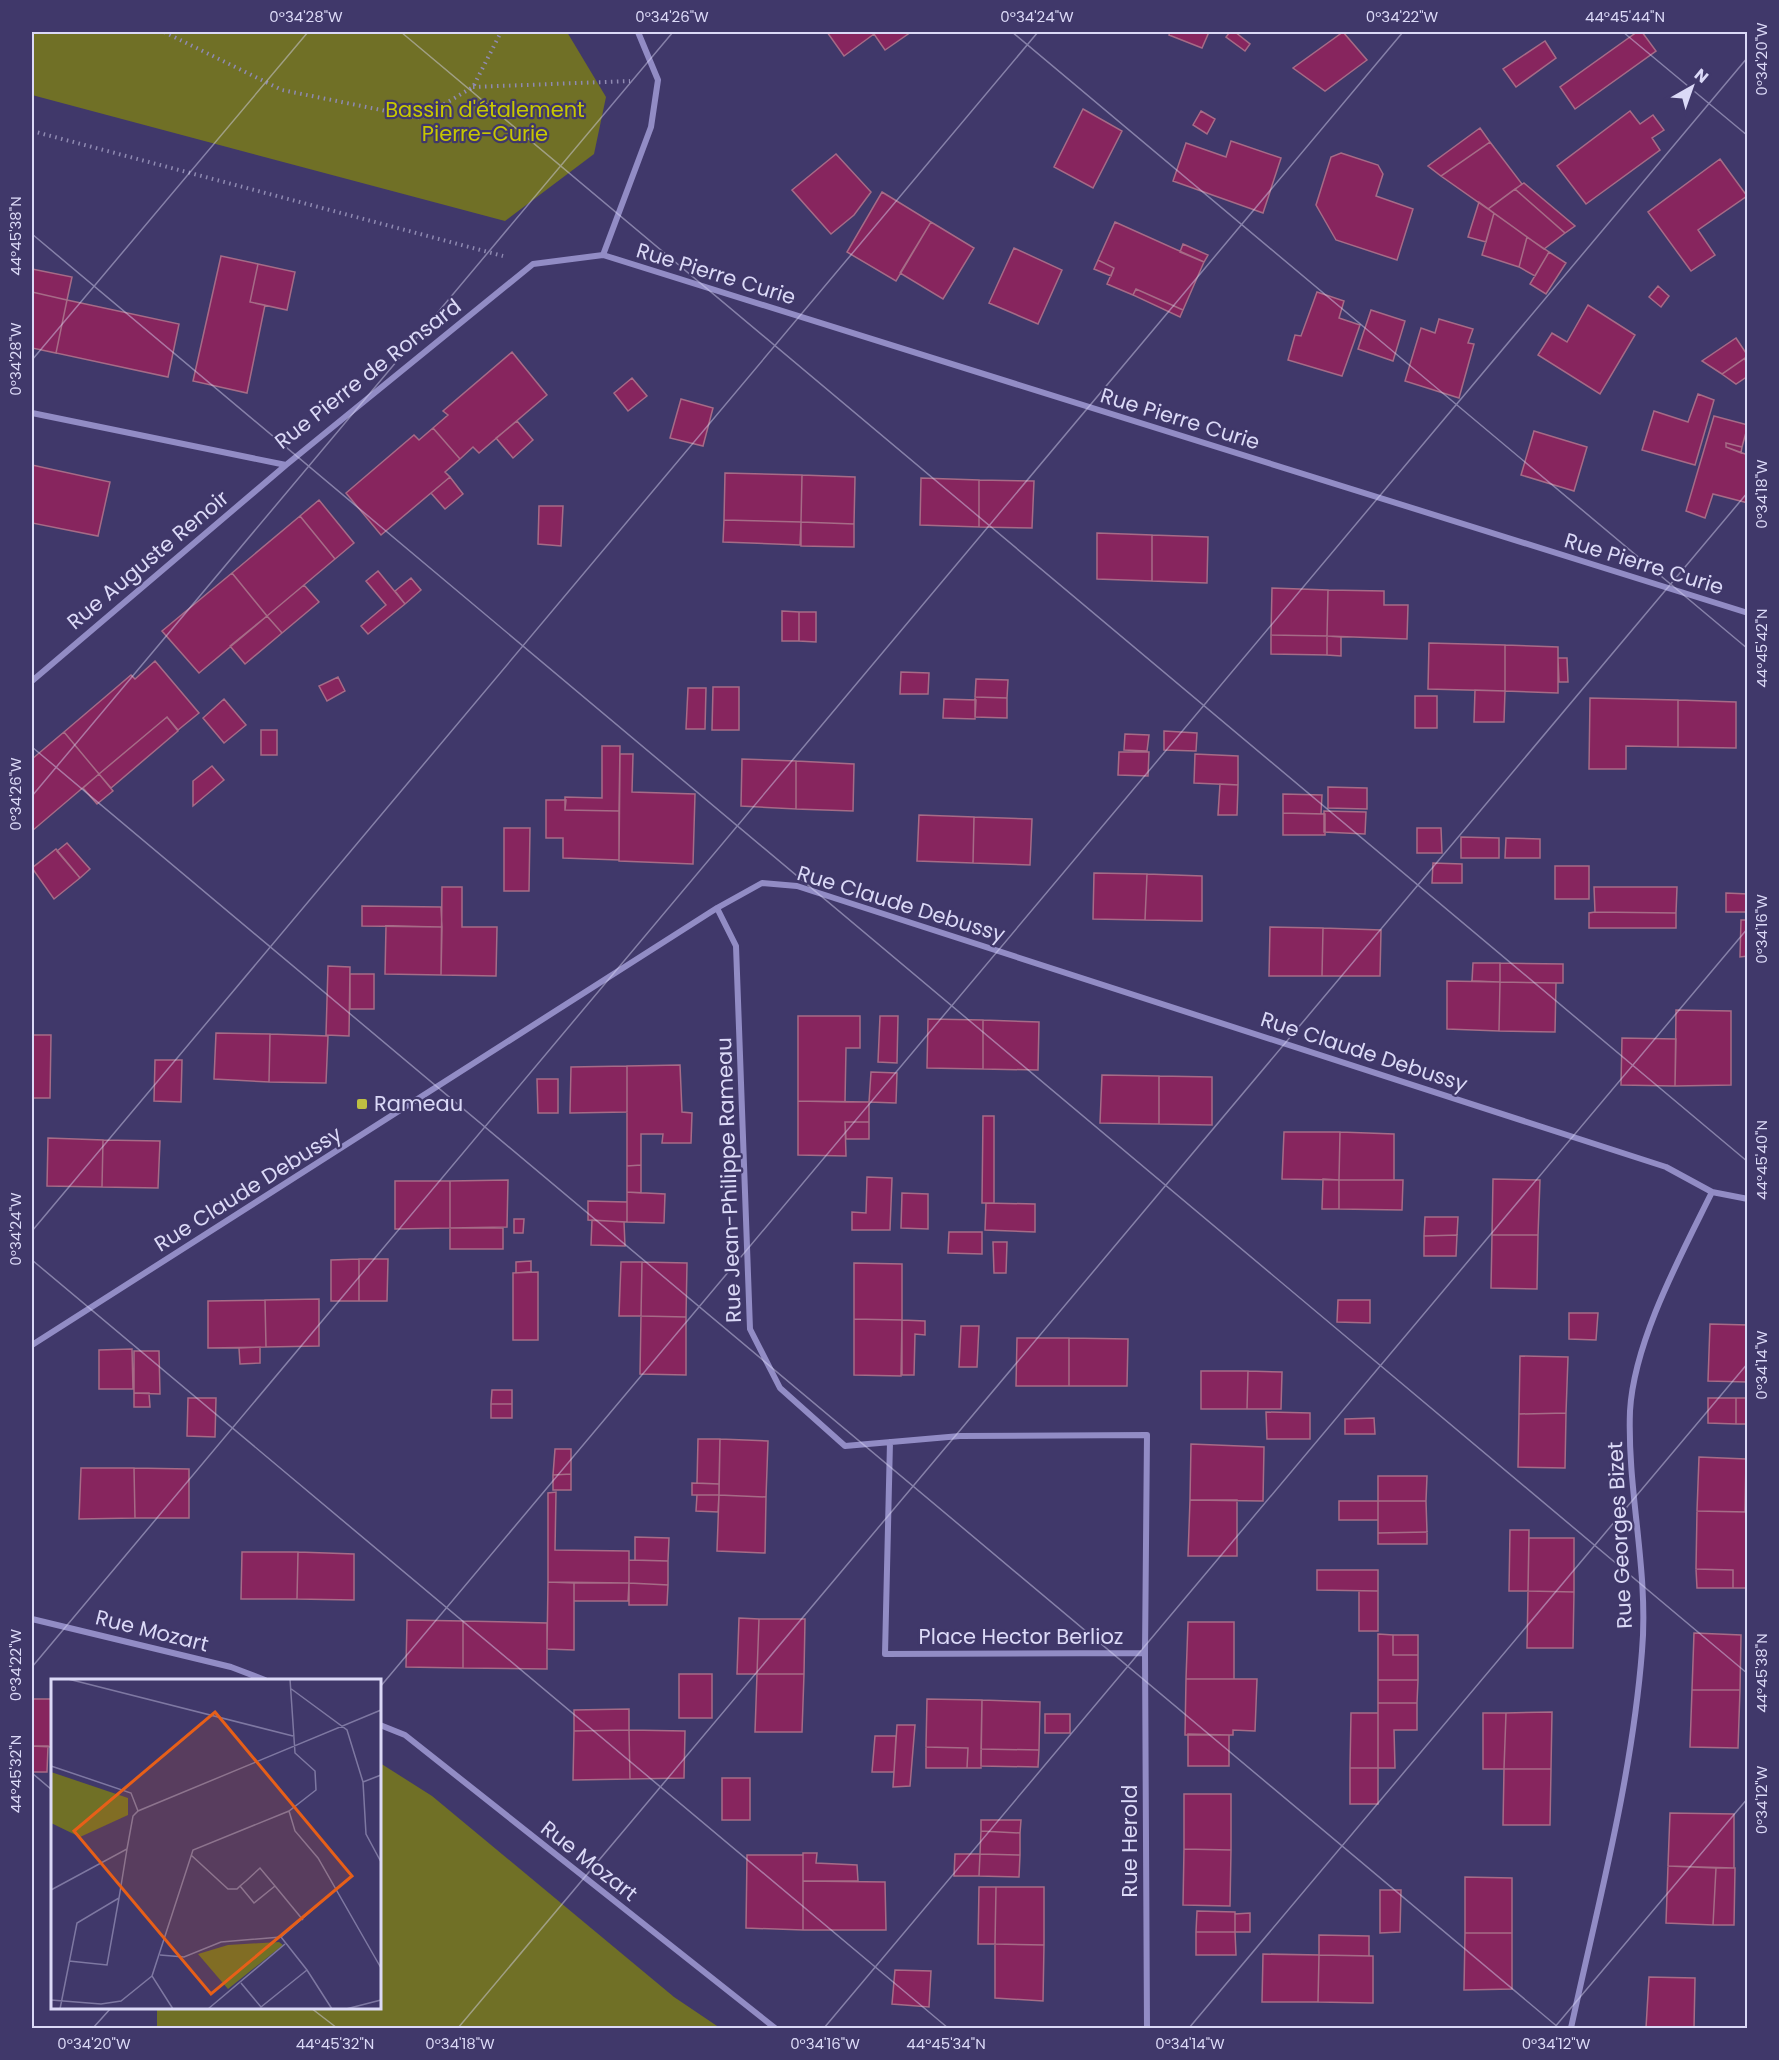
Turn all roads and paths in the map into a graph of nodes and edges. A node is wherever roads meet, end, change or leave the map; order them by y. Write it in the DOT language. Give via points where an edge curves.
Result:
graph roads {
  1 [pos="164,32"];
  2 [pos="501,32"];
  3 [pos="638,32"];
  4 [pos="658,80"];
  5 [pos="473,87"];
  6 [pos="32,131"];
  7 [pos="603,255"];
  8 [pos="533,264"];
  9 [pos="32,413"];
  10 [pos="286,465"];
  11 [pos="1748,613"];
  12 [pos="32,681"];
  13 [pos="717,908"];
  14 [pos="1712,1192"];
  15 [pos="1748,1199"];
  16 [pos="32,1345"];
  17 [pos="890,1442"];
  18 [pos="32,1618"];
  19 [pos="1145,1653"];
  20 [pos="262,1679"];
  21 [pos="381,1725"];
  22 [pos="775,2028"];
  23 [pos="1147,2028"];
  24 [pos="1571,2028"];
  1 -- 5 [label="path" via="282,90 421,118"];
  2 -- 5 [label="path"];
  3 -- 4 [label="street"];
  4 -- 5 [label="path"];
  4 -- 7 [label="street, Rue Pierre Curie" via="651,127"];
  6 -- 8 [label="path"];
  7 -- 8 [label="street, Rue Pierre Curie"];
  7 -- 11 [label="street, Rue Pierre Curie"];
  8 -- 10 [label="street, Rue Pierre de Ronsard"];
  9 -- 10 [label="street, Rue Pierre de Ronsard"];
  10 -- 12 [label="street, Rue Auguste Renoir"];
  13 -- 14 [label="street, Rue Claude Debussy" via="762,883 797,886 1666,1167"];
  13 -- 16 [label="street, Rue Claude Debussy"];
  13 -- 17 [label="street, Rue Jean-Philippe Rameau" via="736,946 750,1329 780,1388 845,1446"];
  14 -- 15 [label="street, Rue Claude Debussy"];
  14 -- 24 [label="street, Rue Georges Bizet" via="1677,1265 1636,1372 1630,1410 1630,1454 1643,1578 1637,1707"];
  17 -- 19 [label="street, Place Hector Berlioz" via="885,1654"];
  17 -- 19 [label="street, Place Hector Berlioz" via="960,1436 1147,1435"];
  18 -- 20 [label="street, Rue Mozart" via="231,1667"];
  19 -- 23 [label="street, Rue Herold"];
  21 -- 22 [label="street, Rue Mozart" via="405,1735"];
}
